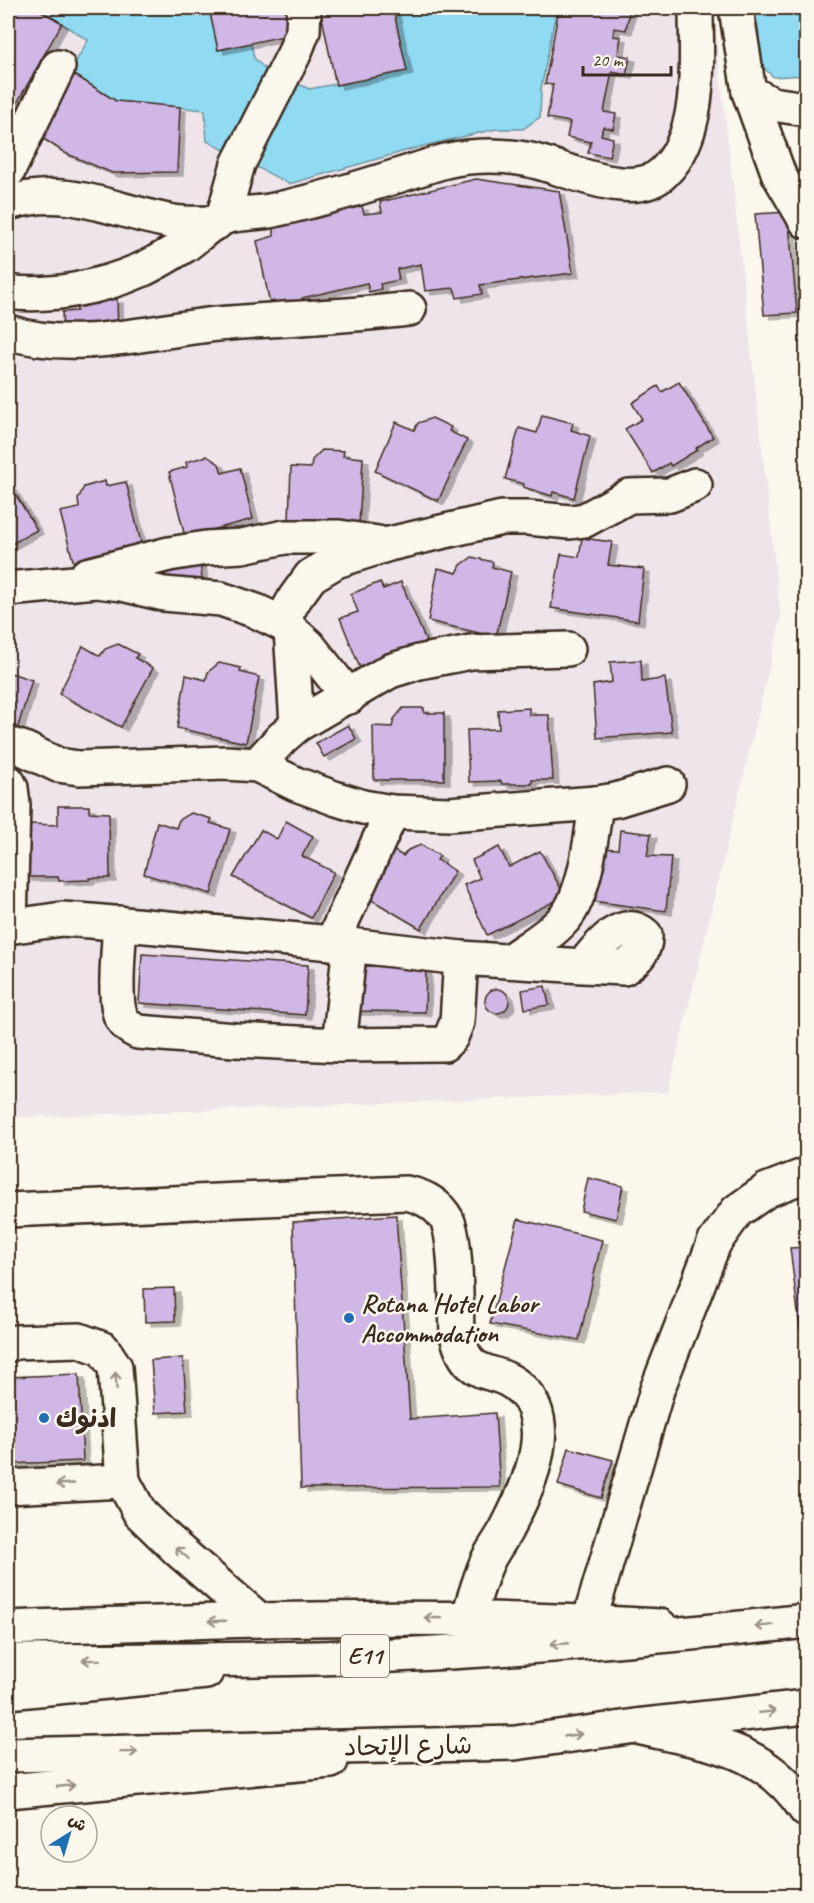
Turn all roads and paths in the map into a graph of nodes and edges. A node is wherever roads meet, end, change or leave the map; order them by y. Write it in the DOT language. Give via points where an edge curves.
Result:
graph roads {
  1 [pos="304,8"];
  2 [pos="696,8"];
  3 [pos="736,8"];
  4 [pos="58,67"];
  5 [pos="749,92"];
  6 [pos="807,109"];
  7 [pos="8,171"];
  8 [pos="8,202"];
  9 [pos="219,220"];
  10 [pos="807,221"];
  11 [pos="8,292"];
  12 [pos="409,309"];
  13 [pos="8,332"];
  14 [pos="695,485"];
  15 [pos="389,544"];
  16 [pos="55,583"];
  17 [pos="8,589"];
  18 [pos="286,626"];
  19 [pos="568,649"];
  20 [pos="349,697"];
  21 [pos="297,725"];
  22 [pos="8,744"];
  23 [pos="257,765"];
  24 [pos="8,782"];
  25 [pos="668,784"];
  26 [pos="596,803"];
  27 [pos="392,812"];
  28 [pos="120,923"];
  29 [pos="9,926"];
  30 [pos="341,944"];
  31 [pos="461,958"];
  32 [pos="509,961"];
  33 [pos="583,966"];
  34 [pos="339,1045"];
  35 [pos="807,1175"];
  36 [pos="8,1210"];
  37 [pos="8,1345"];
  38 [pos="123,1480"];
  39 [pos="8,1487"];
  40 [pos="468,1618"];
  41 [pos="258,1619"];
  42 [pos="807,1621"];
  43 [pos="589,1622"];
  44 [pos="8,1628"];
  45 [pos="722,1630"];
  46 [pos="348,1657"];
  47 [pos="8,1661"];
  48 [pos="8,1692"];
  49 [pos="807,1707"];
  50 [pos="636,1726"];
  51 [pos="515,1743"];
  52 [pos="8,1755"];
  53 [pos="8,1791"];
  54 [pos="807,1810"];
  1 -- 9 [label="main road" via="303,32 238,164"];
  2 -- 9 [label="main road" via="694,108 687,134 664,173 647,182 626,185 526,159 474,157 438,163 272,211"];
  3 -- 5 [label="main road"];
  4 -- 7 [label="main road"];
  5 -- 6 [label="main road" via="772,104"];
  5 -- 10 [label="main road" via="779,175"];
  8 -- 9 [label="main road" via="60,195 175,222"];
  9 -- 11 [label="main road" via="141,270 80,289"];
  12 -- 13 [label="main road" via="213,325 95,341 69,342"];
  14 -- 15 [label="main road" via="670,495 629,496 585,520 502,518"];
  15 -- 16 [label="main road" via="339,537 285,537 169,554"];
  15 -- 18 [label="main road" via="336,561 311,576 295,598"];
  16 -- 17 [label="main road"];
  16 -- 18 [label="main road" via="96,581 164,594 221,599"];
  18 -- 20 [label="main road" via="308,645"];
  18 -- 21 [label="main road"];
  19 -- 20 [label="main road" via="471,652 419,662 390,671"];
  20 -- 21 [label="main road"];
  21 -- 23 [label="main road"];
  22 -- 23 [label="main road" via="58,765 79,768 226,762"];
  23 -- 27 [label="main road" via="337,799"];
  24 -- 29 [label="main road" via="13,805"];
  25 -- 26 [label="main road"];
  26 -- 27 [label="main road" via="449,814"];
  26 -- 32 [label="main road" via="591,843 576,901 565,919"];
  27 -- 30 [label="main road"];
  28 -- 29 [label="main road" via="63,919"];
  28 -- 30 [label="main road"];
  28 -- 34 [label="main road" via="118,996 120,1016 128,1028 223,1039"];
  30 -- 31 [label="main road"];
  30 -- 34 [label="main road"];
  31 -- 32 [label="main road"];
  31 -- 34 [label="main road" via="457,1022 444,1044"];
  32 -- 33 [label="main road"];
  35 -- 43 [label="main road" via="767,1190 737,1211 714,1243 657,1390"];
  36 -- 40 [label="main road" via="406,1193 433,1203 447,1220 452,1241 461,1350 474,1367 504,1378 524,1392 539,1429 534,1468 488,1562"];
  38 -- 37 [label="main road, one-way" via="115,1367 103,1349 79,1340"];
  38 -- 39 [label="main road, one-way"];
  41 -- 38 [label="main road, one-way" via="140,1513"];
  40 -- 41 [label="main road, one-way"];
  40 -- 43 [label="main road"];
  41 -- 44 [label="main road, one-way"];
  42 -- 45 [label="main road, E11, one-way"];
  43 -- 45 [label="main road"];
  45 -- 46 [label="main road, E11, one-way"];
  46 -- 47 [label="main road, E11, one-way"];
  46 -- 48 [label="main road"];
  50 -- 49 [label="main road, شارع الإتحاد, one-way"];
  51 -- 50 [label="main road, شارع الإتحاد, one-way"];
  50 -- 54 [label="main road" via="732,1749 755,1760 776,1773"];
  52 -- 51 [label="main road, شارع الإتحاد, one-way"];
  53 -- 51 [label="main road, one-way"];
}
